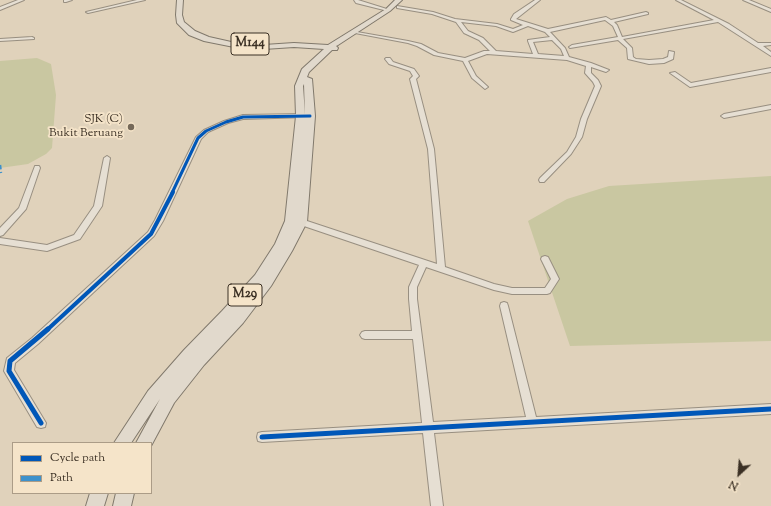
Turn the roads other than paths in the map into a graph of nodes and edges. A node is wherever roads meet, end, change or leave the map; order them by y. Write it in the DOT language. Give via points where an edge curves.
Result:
graph roads {
  1 [pos="22,0"];
  2 [pos="143,0"];
  3 [pos="180,0"];
  4 [pos="186,0"];
  5 [pos="356,0"];
  6 [pos="406,0"];
  7 [pos="538,0"];
  8 [pos="678,0"];
  9 [pos="745,0"];
  10 [pos="399,4"];
  11 [pos="0,9"];
  12 [pos="388,10"];
  13 [pos="771,11"];
  14 [pos="88,12"];
  15 [pos="646,13"];
  16 [pos="457,20"];
  17 [pos="612,21"];
  18 [pos="718,21"];
  19 [pos="527,24"];
  20 [pos="548,31"];
  21 [pos="357,33"];
  22 [pos="347,34"];
  23 [pos="32,38"];
  24 [pos="553,38"];
  25 [pos="320,39"];
  26 [pos="620,39"];
  27 [pos="0,40"];
  28 [pos="771,44"];
  29 [pos="294,45"];
  30 [pos="758,45"];
  31 [pos="335,46"];
  32 [pos="572,47"];
  33 [pos="494,52"];
  34 [pos="671,52"];
  35 [pos="771,54"];
  36 [pos="536,56"];
  37 [pos="309,57"];
  38 [pos="388,58"];
  39 [pos="567,58"];
  40 [pos="465,60"];
  41 [pos="589,64"];
  42 [pos="606,70"];
  43 [pos="771,70"];
  44 [pos="673,73"];
  45 [pos="485,87"];
  46 [pos="771,107"];
  47 [pos="305,116"];
  48 [pos="724,116"];
  49 [pos="106,158"];
  50 [pos="37,168"];
  51 [pos="542,180"];
  52 [pos="301,222"];
  53 [pos="0,233"];
  54 [pos="0,241"];
  55 [pos="545,259"];
  56 [pos="424,264"];
  57 [pos="441,269"];
  58 [pos="504,306"];
  59 [pos="365,335"];
  60 [pos="418,335"];
  61 [pos="771,409"];
  62 [pos="41,422"];
  63 [pos="532,422"];
  64 [pos="428,428"];
  65 [pos="262,437"];
  66 [pos="123,442"];
  67 [pos="145,442"];
  68 [pos="99,494"];
  69 [pos="95,506"];
  70 [pos="437,506"];
  1 -- 11 [label="street"];
  2 -- 14 [label="street"];
  3 -- 29 [label="main road, M144" via="181,23 196,35 249,48"];
  4 -- 25 [label="main road, M144" via="187,21 192,27 212,36 257,44"];
  5 -- 12 [label="street"];
  6 -- 10 [label="main road, M29"];
  7 -- 19 [label="street" via="513,17 514,20"];
  8 -- 18 [label="street"];
  9 -- 13 [label="street"];
  10 -- 12 [label="main road, M29"];
  10 -- 16 [label="street"];
  10 -- 21 [label="main road, M29" via="383,19"];
  12 -- 22 [label="main road, M29"];
  15 -- 17 [label="street"];
  16 -- 19 [label="street" via="492,24 513,31"];
  16 -- 33 [label="street" via="466,32 481,39"];
  17 -- 20 [label="street" via="603,18"];
  17 -- 26 [label="street" via="619,31"];
  18 -- 26 [label="street"];
  18 -- 30 [label="street"];
  19 -- 20 [label="street"];
  20 -- 24 [label="street"];
  21 -- 31 [label="main road, M29"];
  21 -- 40 [label="street" via="408,42 436,54"];
  22 -- 25 [label="main road"];
  22 -- 31 [label="main road, M29"];
  23 -- 27 [label="street"];
  24 -- 36 [label="street" via="530,41"];
  24 -- 39 [label="street"];
  25 -- 31 [label="main road, M144"];
  26 -- 32 [label="street"];
  26 -- 34 [label="street" via="629,48 630,58 634,60 664,61 671,58"];
  28 -- 30 [label="street"];
  29 -- 31 [label="main road, M144"];
  29 -- 37 [label="main road"];
  30 -- 35 [label="street"];
  31 -- 37 [label="main road, M29"];
  31 -- 47 [label="main road, M29" via="308,78"];
  33 -- 36 [label="street"];
  33 -- 40 [label="street" via="479,53"];
  36 -- 39 [label="street"];
  37 -- 47 [label="main road, M29" via="299,86"];
  38 -- 57 [label="street" via="392,63 412,70 416,76 413,79 431,149"];
  39 -- 41 [label="street"];
  40 -- 45 [label="street" via="474,77"];
  41 -- 42 [label="street"];
  41 -- 51 [label="street" via="588,73 598,86 579,137 569,153"];
  43 -- 44 [label="street" via="690,84"];
  46 -- 48 [label="street"];
  47 -- 52 [label="main road, M29"];
  47 -- 62 [label="street" via="243,117 201,134 194,143 151,234 10,361 9,371"];
  47 -- 66 [label="main road, M29" via="291,222 280,246 259,278 228,315 189,354 153,396"];
  49 -- 54 [label="street" via="98,206 77,237 47,248"];
  50 -- 53 [label="street" via="22,209"];
  52 -- 56 [label="street"];
  52 -- 67 [label="main road, M29" via="267,282 238,319 199,360 170,398"];
  55 -- 57 [label="street" via="555,279 547,292 494,287"];
  56 -- 57 [label="street"];
  56 -- 60 [label="street" via="413,288"];
  58 -- 63 [label="street"];
  59 -- 60 [label="street"];
  60 -- 64 [label="street"];
  61 -- 63 [label="street"];
  63 -- 64 [label="street"];
  64 -- 65 [label="street"];
  64 -- 70 [label="street"];
  68 -- 69 [label="main road"];
}
